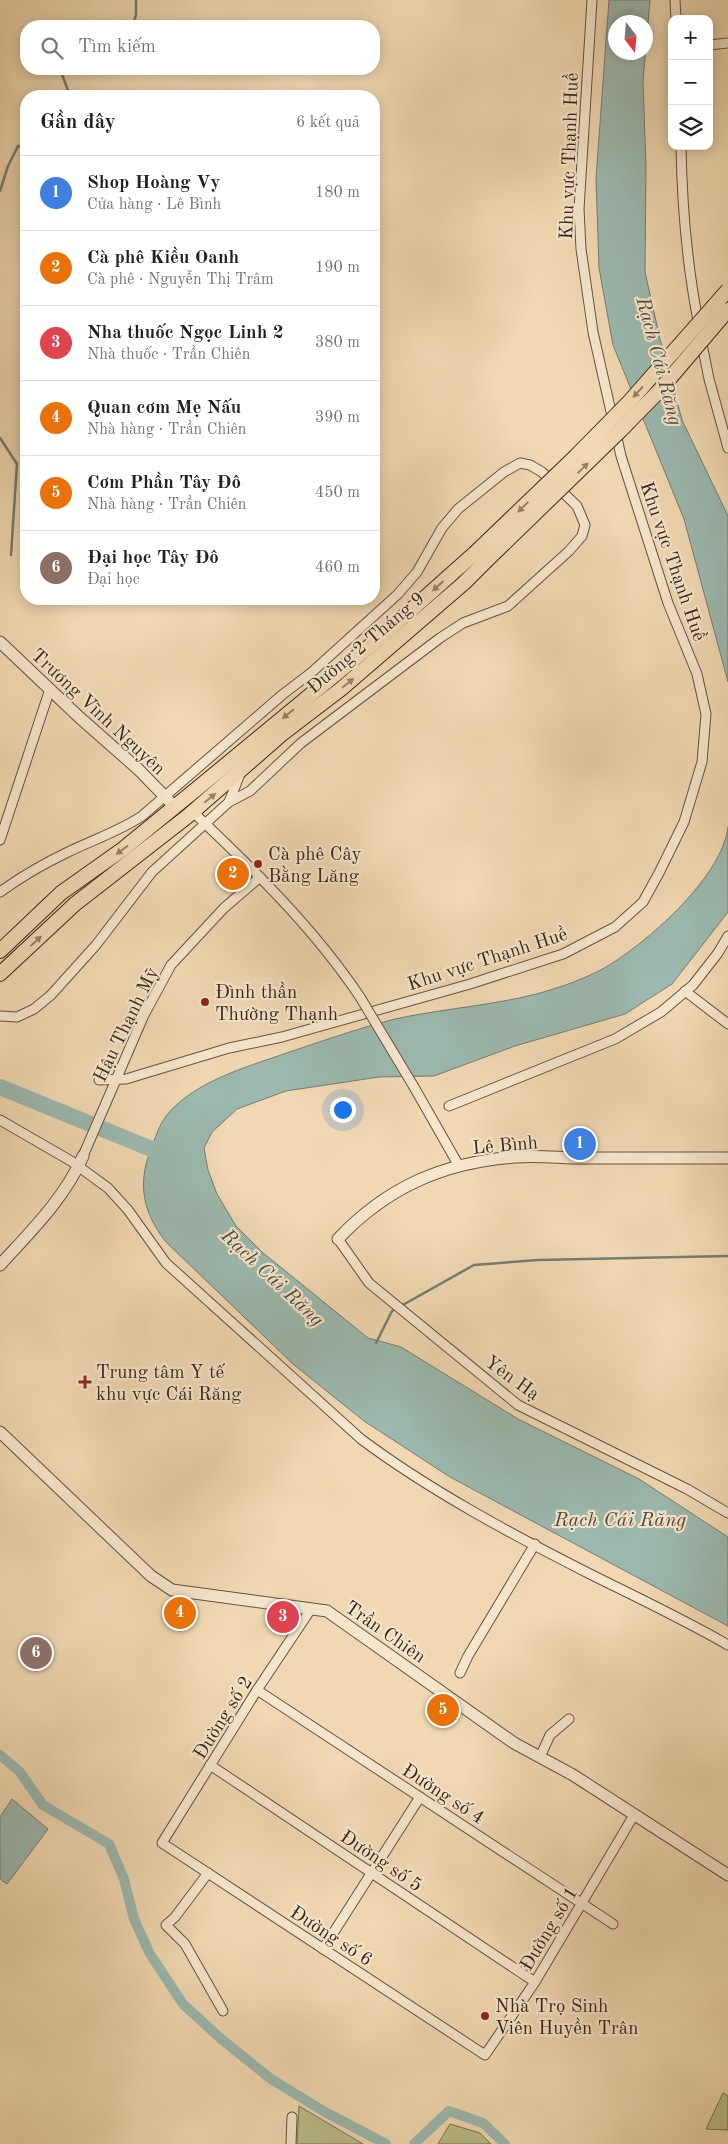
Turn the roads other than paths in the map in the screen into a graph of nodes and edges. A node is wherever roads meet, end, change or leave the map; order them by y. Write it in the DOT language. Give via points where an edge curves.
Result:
graph roads {
  1 [pos="592,0"];
  2 [pos="675,0"];
  3 [pos="676,15"];
  4 [pos="728,43"];
  5 [pos="713,45"];
  6 [pos="681,150"];
  7 [pos="728,290"];
  8 [pos="728,310"];
  9 [pos="728,448"];
  10 [pos="480,557"];
  11 [pos="0,642"];
  12 [pos="50,689"];
  13 [pos="240,772"];
  14 [pos="163,796"];
  15 [pos="228,802"];
  16 [pos="175,807"];
  17 [pos="193,812"];
  18 [pos="142,816"];
  19 [pos="206,824"];
  20 [pos="140,836"];
  21 [pos="0,840"];
  22 [pos="260,877"];
  23 [pos="0,892"];
  24 [pos="728,936"];
  25 [pos="0,951"];
  26 [pos="0,974"];
  27 [pos="685,991"];
  28 [pos="0,1016"];
  29 [pos="728,1024"];
  30 [pos="98,1080"];
  31 [pos="116,1080"];
  32 [pos="449,1106"];
  33 [pos="0,1120"];
  34 [pos="728,1158"];
  35 [pos="81,1161"];
  36 [pos="459,1166"];
  37 [pos="338,1239"];
  38 [pos="0,1265"];
  39 [pos="0,1432"];
  40 [pos="728,1513"];
  41 [pos="535,1544"];
  42 [pos="311,1609"];
  43 [pos="728,1646"];
  44 [pos="460,1673"];
  45 [pos="257,1690"];
  46 [pos="569,1719"];
  47 [pos="540,1758"];
  48 [pos="210,1765"];
  49 [pos="420,1797"];
  50 [pos="634,1815"];
  51 [pos="162,1843"];
  52 [pos="208,1873"];
  53 [pos="373,1873"];
  54 [pos="728,1875"];
  55 [pos="581,1904"];
  56 [pos="613,1924"];
  57 [pos="323,1949"];
  58 [pos="535,1982"];
  59 [pos="223,2011"];
  60 [pos="485,2055"];
  61 [pos="292,2117"];
  62 [pos="291,2144"];
  1 -- 31 [label="street, Khu vực Thạnh Huề" via="579,200 581,249 593,332 621,456 668,603 697,674 706,714 702,762 684,822 643,902 615,927 563,954 282,1037 229,1048"];
  2 -- 3 [label="street"];
  4 -- 5 [label="street"];
  6 -- 9 [label="street" via="682,208 691,285"];
  7 -- 10 [label="highway, Đường 2 Tháng 9, one-way, bridge" via="630,400"];
  10 -- 8 [label="highway, Đường 2 Tháng 9, one-way, bridge" via="621,430"];
  13 -- 10 [label="highway, Đường 2 Tháng 9, one-way" via="464,583"];
  10 -- 16 [label="highway, Đường 2 Tháng 9, one-way"];
  11 -- 12 [label="street, Trương Vĩnh Nguyên"];
  12 -- 14 [label="street, Trương Vĩnh Nguyên"];
  12 -- 21 [label="street"];
  13 -- 15 [label="street"];
  17 -- 13 [label="highway, Đường 2 Tháng 9, one-way"];
  14 -- 15 [label="street" via="312,672 398,594 417,572 442,528 458,509 504,472 520,463 530,465 542,472 577,506 585,525 582,536 508,606 463,623 440,638 301,743 250,791"];
  14 -- 16 [label="street, Trương Vĩnh Nguyên"];
  14 -- 18 [label="street"];
  15 -- 19 [label="street"];
  16 -- 20 [label="highway, Đường 2 Tháng 9"];
  17 -- 19 [label="street"];
  26 -- 17 [label="highway, Đường 2 Tháng 9, one-way" via="76,904"];
  18 -- 20 [label="street"];
  18 -- 23 [label="street" via="21,876"];
  19 -- 22 [label="street"];
  19 -- 28 [label="street" via="152,872 51,995 34,1009 17,1017"];
  20 -- 25 [label="highway, Đường 2 Tháng 9, one-way" via="61,893"];
  22 -- 31 [label="street, Hậu Thạnh Mỹ" via="224,908 172,965 144,1015"];
  22 -- 36 [label="street, bridge" via="317,938 360,997"];
  24 -- 27 [label="street" via="718,953"];
  27 -- 29 [label="street"];
  27 -- 32 [label="street" via="661,1012 615,1038"];
  30 -- 31 [label="street, Khu vực Thạnh Huề"];
  31 -- 35 [label="street, Hậu Thạnh Mỹ"];
  33 -- 35 [label="street"];
  34 -- 36 [label="street, Lê Bình" via="518,1157"];
  35 -- 38 [label="street" via="54,1204"];
  35 -- 41 [label="street" via="128,1210 166,1263 361,1439 445,1494"];
  36 -- 37 [label="street, Lê Bình" via="393,1192"];
  37 -- 40 [label="street, Yên Hạ" via="368,1283 518,1405 687,1489"];
  39 -- 42 [label="street, Trần Chiên" via="151,1576 172,1590"];
  41 -- 43 [label="street"];
  41 -- 44 [label="street"];
  42 -- 45 [label="street, Đường số 2"];
  42 -- 47 [label="street, Trần Chiên" via="327,1611"];
  45 -- 48 [label="street, Đường số 2"];
  45 -- 49 [label="street, Đường số 4"];
  46 -- 47 [label="street" via="550,1735"];
  47 -- 50 [label="street, Trần Chiên" via="574,1775"];
  48 -- 51 [label="street, Đường số 2"];
  48 -- 53 [label="street, Đường số 5"];
  49 -- 53 [label="street"];
  49 -- 55 [label="street, Đường số 4"];
  50 -- 54 [label="street, Trần Chiên"];
  50 -- 55 [label="street, Đường số 1"];
  51 -- 52 [label="street, Đường số 6"];
  52 -- 57 [label="street, Đường số 6"];
  52 -- 59 [label="street" via="166,1925 184,1944"];
  53 -- 57 [label="street"];
  53 -- 58 [label="street, Đường số 5"];
  55 -- 56 [label="street, Đường số 4"];
  55 -- 58 [label="street, Đường số 1"];
  57 -- 60 [label="street, Đường số 6"];
  58 -- 60 [label="street, Đường số 1"];
  61 -- 62 [label="street"];
}
